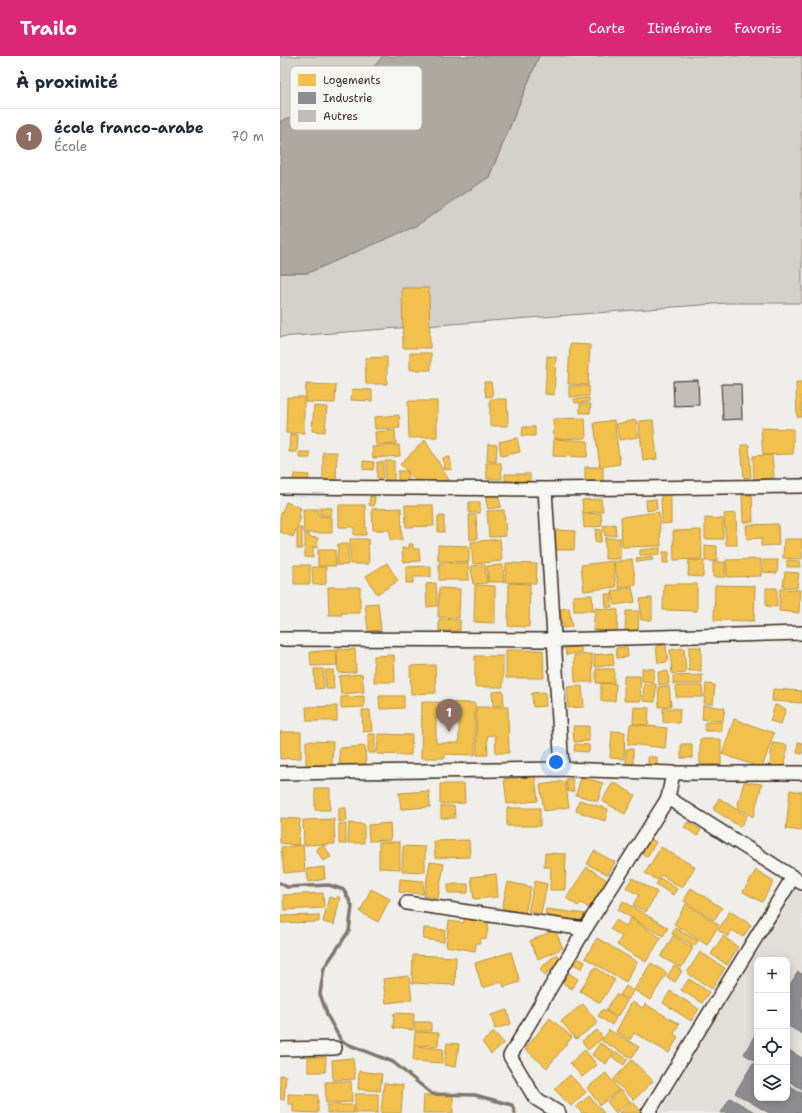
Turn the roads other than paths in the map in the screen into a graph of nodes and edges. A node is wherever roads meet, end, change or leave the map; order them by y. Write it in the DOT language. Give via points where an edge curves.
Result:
graph roads {
  1 [pos="802,486"];
  2 [pos="280,487"];
  3 [pos="545,489"];
  4 [pos="802,633"];
  5 [pos="280,639"];
  6 [pos="554,640"];
  7 [pos="562,769"];
  8 [pos="280,773"];
  9 [pos="673,773"];
  10 [pos="802,773"];
  11 [pos="668,798"];
  12 [pos="797,880"];
  13 [pos="407,903"];
  14 [pos="585,929"];
  15 [pos="335,1048"];
  16 [pos="280,1049"];
  17 [pos="558,1113"];
  18 [pos="648,1113"];
  1 -- 3 [label="street"];
  2 -- 3 [label="street"];
  3 -- 6 [label="street"];
  4 -- 6 [label="street"];
  5 -- 6 [label="street"];
  6 -- 7 [label="street"];
  7 -- 8 [label="street"];
  7 -- 9 [label="street"];
  9 -- 10 [label="street"];
  9 -- 11 [label="street"];
  11 -- 12 [label="street"];
  11 -- 14 [label="street"];
  12 -- 18 [label="street"];
  13 -- 14 [label="street"];
  14 -- 17 [label="street" via="510,1056 536,1098"];
  15 -- 16 [label="street"];
}
